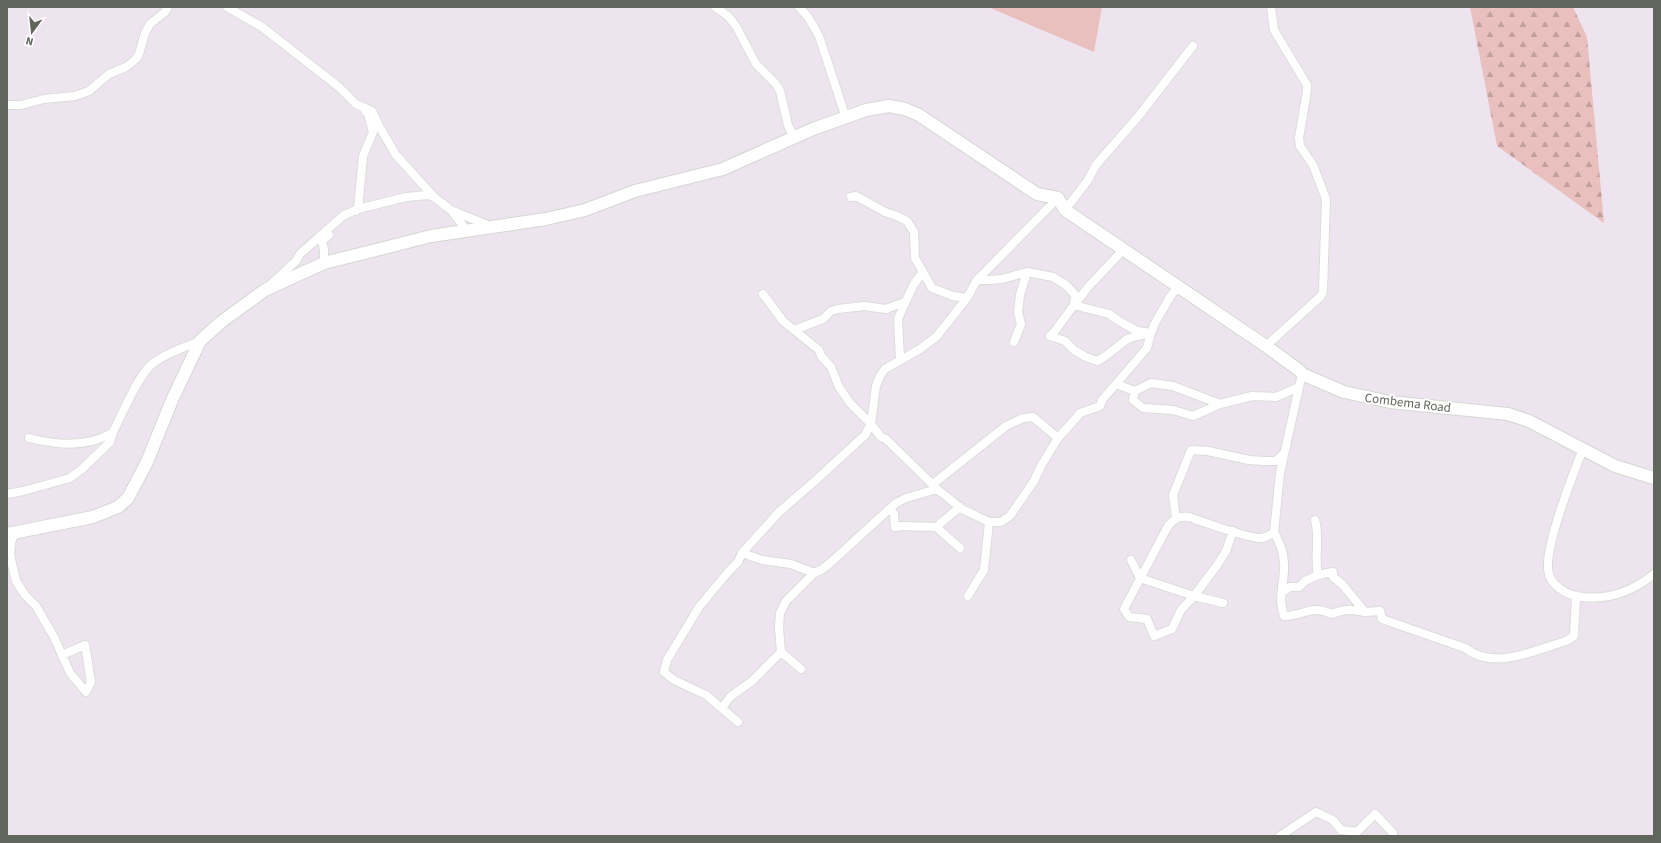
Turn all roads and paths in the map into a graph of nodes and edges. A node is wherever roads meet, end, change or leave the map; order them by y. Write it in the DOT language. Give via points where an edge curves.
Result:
graph roads {
  1 [pos="168,7"];
  2 [pos="227,7"];
  3 [pos="715,7"];
  4 [pos="799,7"];
  5 [pos="1271,7"];
  6 [pos="1193,46"];
  7 [pos="356,104"];
  8 [pos="7,105"];
  9 [pos="846,118"];
  10 [pos="794,138"];
  11 [pos="434,197"];
  12 [pos="851,197"];
  13 [pos="1058,198"];
  14 [pos="358,209"];
  15 [pos="1065,210"];
  16 [pos="452,211"];
  17 [pos="492,227"];
  18 [pos="467,231"];
  19 [pos="1124,249"];
  20 [pos="324,263"];
  21 [pos="923,272"];
  22 [pos="1027,272"];
  23 [pos="977,280"];
  24 [pos="1178,286"];
  25 [pos="265,290"];
  26 [pos="763,294"];
  27 [pos="967,298"];
  28 [pos="904,305"];
  29 [pos="1074,305"];
  30 [pos="794,330"];
  31 [pos="1151,333"];
  32 [pos="200,341"];
  33 [pos="1014,342"];
  34 [pos="1266,346"];
  35 [pos="900,359"];
  36 [pos="1302,374"];
  37 [pos="1116,384"];
  38 [pos="1299,387"];
  39 [pos="1135,391"];
  40 [pos="1220,404"];
  41 [pos="871,424"];
  42 [pos="113,432"];
  43 [pos="29,438"];
  44 [pos="1058,438"];
  45 [pos="1582,449"];
  46 [pos="1283,454"];
  47 [pos="1654,478"];
  48 [pos="935,486"];
  49 [pos="7,494"];
  50 [pos="960,507"];
  51 [pos="890,509"];
  52 [pos="1176,518"];
  53 [pos="1315,520"];
  54 [pos="989,522"];
  55 [pos="936,527"];
  56 [pos="1233,531"];
  57 [pos="1274,532"];
  58 [pos="11,533"];
  59 [pos="960,548"];
  60 [pos="742,553"];
  61 [pos="1131,560"];
  62 [pos="814,573"];
  63 [pos="1654,574"];
  64 [pos="1318,575"];
  65 [pos="1140,578"];
  66 [pos="1282,592"];
  67 [pos="968,596"];
  68 [pos="1194,596"];
  69 [pos="1576,597"];
  70 [pos="1223,603"];
  71 [pos="1365,612"];
  72 [pos="781,652"];
  73 [pos="62,655"];
  74 [pos="801,669"];
  75 [pos="722,708"];
  76 [pos="738,722"];
  77 [pos="1280,836"];
  78 [pos="1393,836"];
  1 -- 8 [label="street" via="150,24 136,59 126,67 109,74 89,91 75,96"];
  2 -- 7 [label="street" via="268,31 339,87"];
  3 -- 10 [label="street" via="728,16 736,26 756,64 776,84"];
  4 -- 9 [label="street" via="819,36"];
  5 -- 34 [label="street" via="1274,30 1307,85 1300,146 1313,165 1325,192 1327,213 1321,296"];
  6 -- 15 [label="street" via="1137,118 1096,165"];
  7 -- 11 [label="street" via="372,111 396,155"];
  7 -- 14 [label="street" via="368,114 373,132 363,156"];
  9 -- 10 [label="street"];
  9 -- 13 [label="street" via="879,106 905,109 919,115 1037,194"];
  10 -- 17 [label="street" via="723,169 635,191 585,210"];
  11 -- 14 [label="street" via="406,197"];
  11 -- 16 [label="street"];
  12 -- 21 [label="street" via="856,196 907,221 914,232 915,258"];
  13 -- 15 [label="street"];
  13 -- 23 [label="street"];
  14 -- 20 [label="street" via="322,241"];
  14 -- 25 [label="street" via="344,215 300,254 296,261"];
  15 -- 19 [label="street, Combema Road"];
  16 -- 17 [label="street"];
  16 -- 18 [label="street"];
  17 -- 18 [label="street"];
  18 -- 20 [label="street" via="431,236"];
  19 -- 24 [label="street, Combema Road"];
  19 -- 29 [label="street"];
  20 -- 25 [label="street"];
  21 -- 27 [label="street" via="932,288"];
  21 -- 28 [label="street"];
  22 -- 23 [label="street" via="1002,279"];
  22 -- 29 [label="street" via="1053,277 1066,285 1076,295"];
  22 -- 33 [label="street" via="1018,306 1021,324"];
  23 -- 27 [label="street"];
  24 -- 31 [label="street"];
  24 -- 34 [label="street, Combema Road"];
  25 -- 32 [label="street"];
  26 -- 30 [label="street" via="783,322"];
  27 -- 35 [label="street" via="937,336 920,349"];
  28 -- 30 [label="street" via="902,303 886,309 864,306 838,309 830,311 823,319"];
  28 -- 35 [label="street" via="898,319"];
  29 -- 31 [label="street" via="1109,314 1137,331"];
  29 -- 31 [label="street" via="1050,336 1065,341 1074,350 1097,361 1127,340"];
  30 -- 41 [label="street" via="819,350 850,403"];
  31 -- 37 [label="street" via="1147,348"];
  32 -- 42 [label="street" via="150,366 142,375"];
  32 -- 58 [label="street" via="147,462 128,498 118,508 93,517"];
  34 -- 36 [label="street, Combema Road"];
  35 -- 41 [label="street" via="880,376 876,386"];
  36 -- 38 [label="street"];
  36 -- 45 [label="street, Combema Road" via="1344,392 1390,402 1508,414 1529,421"];
  37 -- 39 [label="street"];
  37 -- 44 [label="street" via="1100,406 1080,414"];
  38 -- 40 [label="street" via="1276,397 1252,396"];
  38 -- 46 [label="street"];
  39 -- 40 [label="street" via="1151,383 1173,386"];
  39 -- 40 [label="street" via="1133,400 1143,408 1173,410 1194,416"];
  41 -- 48 [label="street" via="881,437"];
  41 -- 60 [label="street" via="865,435 779,512"];
  42 -- 43 [label="street" via="105,437 66,445"];
  42 -- 49 [label="street" via="110,442 70,478"];
  44 -- 48 [label="street" via="1033,417 1023,418 1006,426"];
  44 -- 54 [label="street" via="1034,481 1010,516 1001,522"];
  45 -- 47 [label="street, Combema Road" via="1615,466"];
  45 -- 69 [label="street" via="1559,514 1548,558 1548,571 1553,582 1563,592"];
  46 -- 52 [label="street" via="1276,461 1264,461 1191,450 1172,495"];
  46 -- 57 [label="street"];
  48 -- 50 [label="street"];
  48 -- 51 [label="street" via="906,498"];
  50 -- 54 [label="street"];
  50 -- 55 [label="street"];
  51 -- 55 [label="street" via="894,514 895,527"];
  51 -- 62 [label="street" via="829,564"];
  52 -- 56 [label="street" via="1189,517"];
  52 -- 65 [label="street" via="1168,526"];
  53 -- 64 [label="street"];
  54 -- 67 [label="street" via="984,570"];
  55 -- 59 [label="street"];
  56 -- 57 [label="street" via="1254,538 1263,538"];
  56 -- 68 [label="street" via="1226,551"];
  57 -- 66 [label="street" via="1281,546 1284,564"];
  58 -- 73 [label="street" via="10,555 16,581 36,606"];
  60 -- 62 [label="street" via="762,560 791,564"];
  60 -- 75 [label="street" via="738,562 700,607 664,666 664,672 668,676 706,695"];
  61 -- 65 [label="street"];
  62 -- 72 [label="street" via="786,601 780,613"];
  63 -- 69 [label="street" via="1643,583 1611,597"];
  64 -- 66 [label="street" via="1299,587 1290,587"];
  64 -- 71 [label="street" via="1333,572 1333,577"];
  65 -- 68 [label="street"];
  65 -- 68 [label="street" via="1124,609 1129,617 1147,619 1154,636 1172,629 1181,610"];
  66 -- 71 [label="street" via="1280,605 1284,616 1295,616 1304,611 1321,609 1332,614 1355,609"];
  68 -- 70 [label="street"];
  69 -- 71 [label="street" via="1574,636 1506,659 1473,654 1465,648 1382,619 1380,611"];
  72 -- 74 [label="street"];
  72 -- 75 [label="street" via="752,681 730,697"];
  73 -- 73 [label="street" via="70,673 86,692 91,682 85,645"];
  75 -- 76 [label="street"];
  77 -- 78 [label="street" via="1316,812 1333,820 1341,830 1357,832 1375,814"];
}
